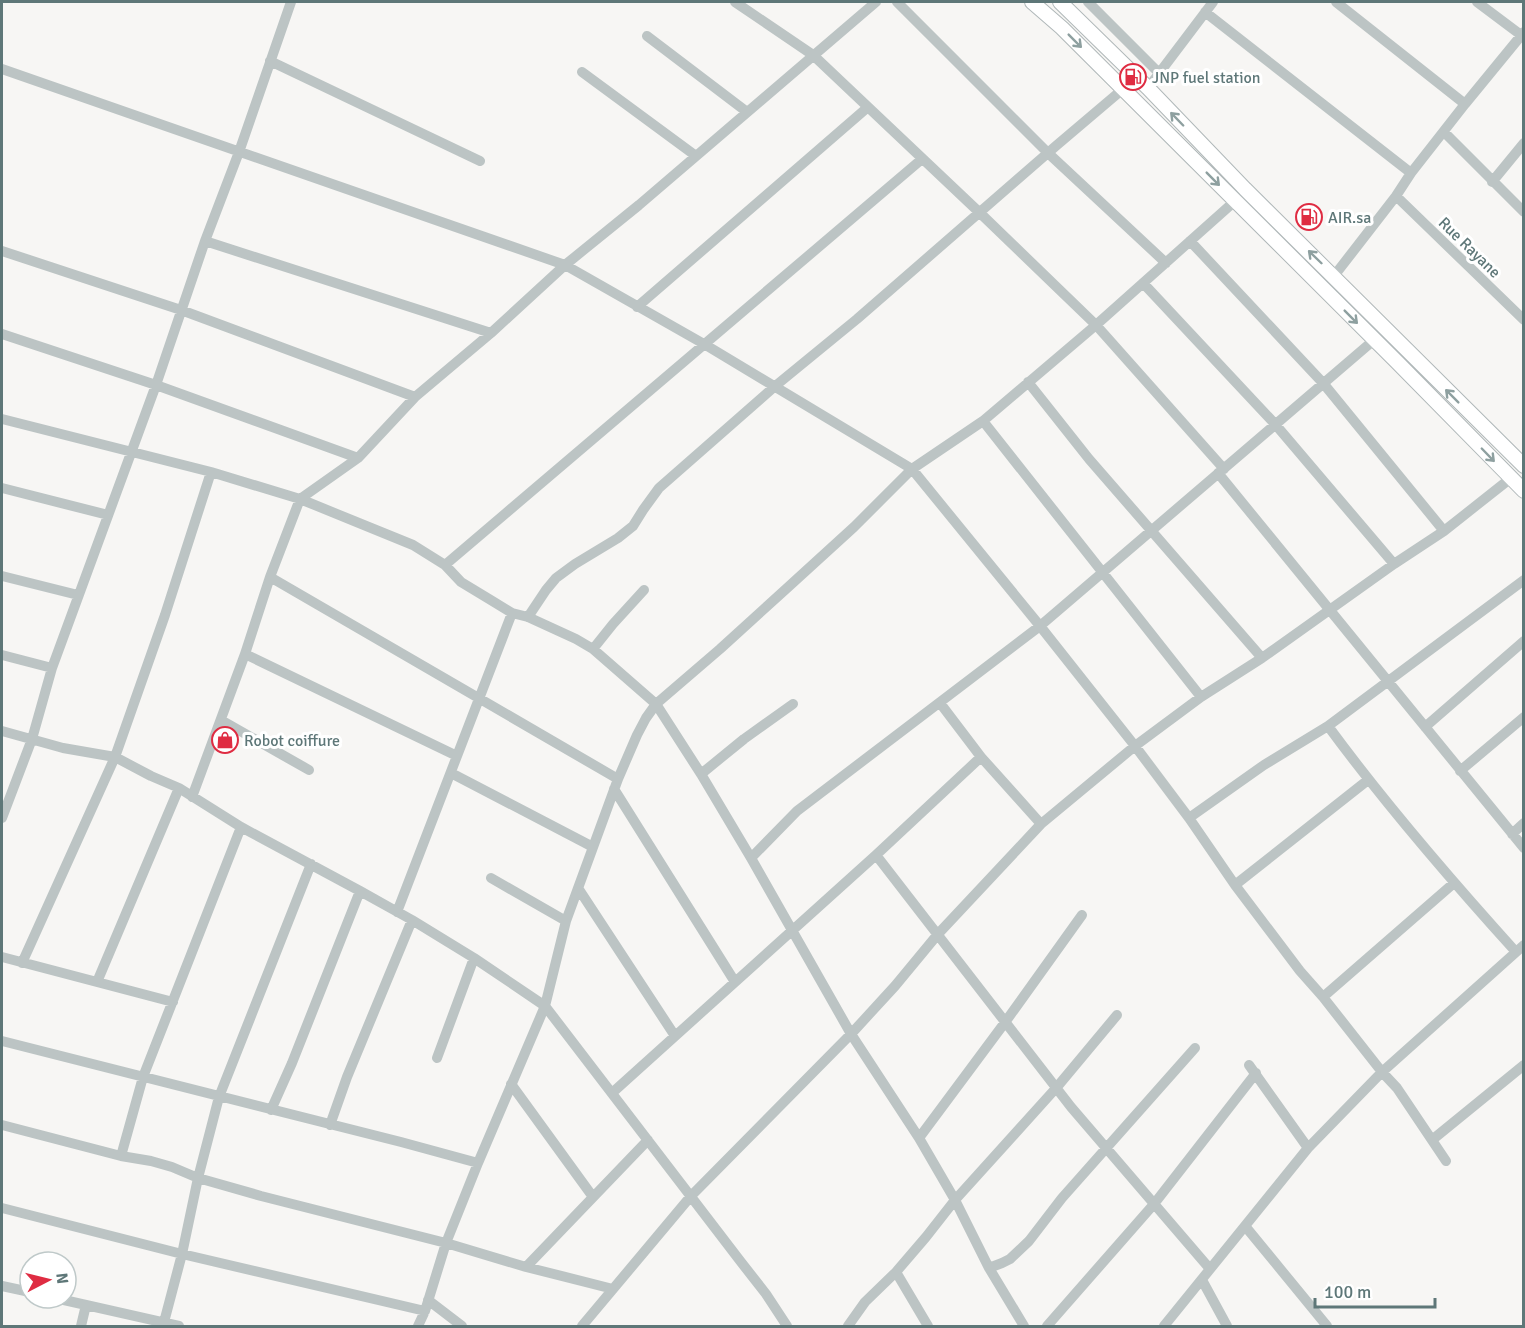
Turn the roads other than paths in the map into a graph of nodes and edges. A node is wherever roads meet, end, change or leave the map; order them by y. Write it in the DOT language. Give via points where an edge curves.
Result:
graph roads {
  1 [pos="289,2"];
  2 [pos="735,2"];
  3 [pos="876,2"];
  4 [pos="897,2"];
  5 [pos="1032,2"];
  6 [pos="1059,2"];
  7 [pos="1090,2"];
  8 [pos="1213,2"];
  9 [pos="1336,2"];
  10 [pos="1477,2"];
  11 [pos="1205,12"];
  12 [pos="1522,33"];
  13 [pos="646,36"];
  14 [pos="813,55"];
  15 [pos="270,61"];
  16 [pos="2,69"];
  17 [pos="582,72"];
  18 [pos="1159,73"];
  19 [pos="1148,88"];
  20 [pos="1123,89"];
  21 [pos="1465,104"];
  22 [pos="868,107"];
  23 [pos="747,112"];
  24 [pos="1444,132"];
  25 [pos="1524,143"];
  26 [pos="239,152"];
  27 [pos="1047,153"];
  28 [pos="696,156"];
  29 [pos="922,159"];
  30 [pos="480,161"];
  31 [pos="1412,173"];
  32 [pos="1492,182"];
  33 [pos="1396,196"];
  34 [pos="1235,201"];
  35 [pos="1524,212"];
  36 [pos="980,213"];
  37 [pos="205,241"];
  38 [pos="1190,241"];
  39 [pos="2,251"];
  40 [pos="1166,263"];
  41 [pos="565,265"];
  42 [pos="1334,276"];
  43 [pos="1143,283"];
  44 [pos="637,307"];
  45 [pos="181,310"];
  46 [pos="1524,320"];
  47 [pos="1096,325"];
  48 [pos="491,333"];
  49 [pos="2,334"];
  50 [pos="1374,340"];
  51 [pos="704,344"];
  52 [pos="1028,382"];
  53 [pos="1323,384"];
  54 [pos="156,385"];
  55 [pos="774,387"];
  56 [pos="415,396"];
  57 [pos="2,420"];
  58 [pos="982,421"];
  59 [pos="1275,424"];
  60 [pos="130,452"];
  61 [pos="358,458"];
  62 [pos="1524,466"];
  63 [pos="912,470"];
  64 [pos="1221,471"];
  65 [pos="211,472"];
  66 [pos="1510,478"];
  67 [pos="2,488"];
  68 [pos="1524,491"];
  69 [pos="300,499"];
  70 [pos="108,515"];
  71 [pos="1151,531"];
  72 [pos="1444,531"];
  73 [pos="1394,564"];
  74 [pos="445,565"];
  75 [pos="1103,572"];
  76 [pos="2,576"];
  77 [pos="270,577"];
  78 [pos="1524,580"];
  79 [pos="644,590"];
  80 [pos="78,595"];
  81 [pos="1329,609"];
  82 [pos="512,613"];
  83 [pos="528,618"];
  84 [pos="1040,627"];
  85 [pos="1524,641"];
  86 [pos="593,649"];
  87 [pos="245,654"];
  88 [pos="2,655"];
  89 [pos="1262,658"];
  90 [pos="52,668"];
  91 [pos="1388,682"];
  92 [pos="1201,697"];
  93 [pos="479,699"];
  94 [pos="940,703"];
  95 [pos="656,704"];
  96 [pos="793,704"];
  97 [pos="1524,717"];
  98 [pos="221,720"];
  99 [pos="1328,726"];
  100 [pos="1425,727"];
  101 [pos="2,731"];
  102 [pos="32,739"];
  103 [pos="1135,746"];
  104 [pos="457,756"];
  105 [pos="115,757"];
  106 [pos="981,757"];
  107 [pos="309,770"];
  108 [pos="1460,771"];
  109 [pos="451,773"];
  110 [pos="701,774"];
  111 [pos="1368,780"];
  112 [pos="616,784"];
  113 [pos="179,788"];
  114 [pos="192,797"];
  115 [pos="3,812"];
  116 [pos="1189,818"];
  117 [pos="1524,823"];
  118 [pos="1041,824"];
  119 [pos="241,828"];
  120 [pos="1512,834"];
  121 [pos="593,847"];
  122 [pos="1524,848"];
  123 [pos="876,855"];
  124 [pos="752,858"];
  125 [pos="310,864"];
  126 [pos="491,878"];
  127 [pos="1454,883"];
  128 [pos="1235,885"];
  129 [pos="578,888"];
  130 [pos="360,891"];
  131 [pos="398,912"];
  132 [pos="1082,915"];
  133 [pos="412,920"];
  134 [pos="566,921"];
  135 [pos="792,930"];
  136 [pos="938,934"];
  137 [pos="1520,948"];
  138 [pos="2,957"];
  139 [pos="474,958"];
  140 [pos="22,963"];
  141 [pos="97,982"];
  142 [pos="735,982"];
  143 [pos="1323,998"];
  144 [pos="173,1002"];
  145 [pos="545,1006"];
  146 [pos="1117,1015"];
  147 [pos="1006,1021"];
  148 [pos="851,1034"];
  149 [pos="675,1036"];
  150 [pos="2,1041"];
  151 [pos="1195,1048"];
  152 [pos="437,1058"];
  153 [pos="1524,1065"];
  154 [pos="1382,1072"];
  155 [pos="143,1077"];
  156 [pos="511,1084"];
  157 [pos="1057,1087"];
  158 [pos="612,1093"];
  159 [pos="219,1097"];
  160 [pos="271,1110"];
  161 [pos="2,1125"];
  162 [pos="330,1125"];
  163 [pos="919,1138"];
  164 [pos="648,1140"];
  165 [pos="1432,1140"];
  166 [pos="1308,1148"];
  167 [pos="1107,1149"];
  168 [pos="121,1156"];
  169 [pos="1446,1161"];
  170 [pos="478,1163"];
  171 [pos="198,1178"];
  172 [pos="691,1196"];
  173 [pos="593,1197"];
  174 [pos="955,1200"];
  175 [pos="1154,1204"];
  176 [pos="2,1208"];
  177 [pos="1245,1226"];
  178 [pos="446,1243"];
  179 [pos="182,1254"];
  180 [pos="526,1267"];
  181 [pos="988,1268"];
  182 [pos="1210,1269"];
  183 [pos="896,1272"];
  184 [pos="1202,1280"];
  185 [pos="2,1286"];
  186 [pos="18,1289"];
  187 [pos="613,1289"];
  188 [pos="78,1303"];
  189 [pos="86,1305"];
  190 [pos="426,1306"];
  191 [pos="164,1324"];
  192 [pos="81,1326"];
  193 [pos="179,1326"];
  194 [pos="418,1326"];
  195 [pos="462,1326"];
  196 [pos="582,1326"];
  197 [pos="787,1326"];
  198 [pos="849,1326"];
  199 [pos="928,1326"];
  200 [pos="1024,1326"];
  201 [pos="1047,1326"];
  202 [pos="1164,1326"];
  203 [pos="1227,1326"];
  204 [pos="1327,1326"];
  1 -- 15 [label="street"];
  2 -- 14 [label="street"];
  3 -- 14 [label="street"];
  4 -- 27 [label="street"];
  5 -- 20 [label="main road, one-way"];
  6 -- 19 [label="main road"];
  7 -- 18 [label="street"];
  8 -- 11 [label="street"];
  9 -- 21 [label="street"];
  10 -- 12 [label="street"];
  11 -- 18 [label="street"];
  11 -- 31 [label="street"];
  12 -- 21 [label="street"];
  13 -- 23 [label="street"];
  14 -- 22 [label="street"];
  14 -- 23 [label="street"];
  15 -- 26 [label="street"];
  15 -- 30 [label="street"];
  16 -- 26 [label="street"];
  17 -- 28 [label="street"];
  18 -- 19 [label="street"];
  42 -- 19 [label="main road, one-way"];
  20 -- 27 [label="street"];
  20 -- 34 [label="main road, one-way"];
  21 -- 24 [label="street"];
  22 -- 29 [label="street"];
  22 -- 44 [label="street"];
  23 -- 28 [label="street"];
  24 -- 31 [label="street"];
  24 -- 32 [label="street"];
  25 -- 32 [label="street"];
  26 -- 37 [label="street"];
  26 -- 41 [label="street"];
  27 -- 36 [label="street"];
  27 -- 40 [label="street"];
  28 -- 41 [label="street"];
  29 -- 36 [label="street"];
  29 -- 51 [label="street"];
  31 -- 33 [label="street"];
  32 -- 35 [label="street"];
  33 -- 42 [label="street"];
  33 -- 46 [label="street, Rue Rayane"];
  34 -- 38 [label="street"];
  34 -- 50 [label="main road, one-way"];
  36 -- 47 [label="street"];
  36 -- 55 [label="street"];
  37 -- 45 [label="street"];
  37 -- 48 [label="street"];
  38 -- 40 [label="street"];
  38 -- 53 [label="street"];
  39 -- 45 [label="street"];
  40 -- 43 [label="street"];
  41 -- 44 [label="street"];
  41 -- 48 [label="street"];
  62 -- 42 [label="main road, one-way"];
  43 -- 47 [label="street"];
  43 -- 59 [label="street"];
  44 -- 51 [label="street"];
  45 -- 54 [label="street"];
  45 -- 56 [label="street"];
  47 -- 52 [label="street"];
  47 -- 64 [label="street"];
  48 -- 56 [label="street"];
  49 -- 54 [label="street"];
  50 -- 53 [label="street"];
  50 -- 66 [label="main road, one-way"];
  51 -- 55 [label="street"];
  51 -- 74 [label="street"];
  52 -- 58 [label="street"];
  52 -- 71 [label="street"];
  53 -- 59 [label="street"];
  53 -- 72 [label="street"];
  54 -- 60 [label="street"];
  54 -- 61 [label="street"];
  55 -- 63 [label="street"];
  55 -- 83 [label="street" via="659,488 633,526 556,578"];
  56 -- 61 [label="street"];
  57 -- 60 [label="street"];
  58 -- 63 [label="street"];
  58 -- 75 [label="street"];
  59 -- 64 [label="street"];
  59 -- 73 [label="street"];
  60 -- 65 [label="street"];
  60 -- 70 [label="street"];
  61 -- 69 [label="street"];
  63 -- 84 [label="street"];
  63 -- 95 [label="street" via="786,590"];
  64 -- 71 [label="street"];
  64 -- 81 [label="street"];
  65 -- 69 [label="street"];
  65 -- 105 [label="street"];
  66 -- 68 [label="main road"];
  66 -- 72 [label="street"];
  67 -- 70 [label="street"];
  69 -- 74 [label="street" via="413,545"];
  69 -- 77 [label="street"];
  70 -- 80 [label="street"];
  71 -- 75 [label="street"];
  71 -- 89 [label="street"];
  72 -- 73 [label="street"];
  73 -- 81 [label="street"];
  74 -- 82 [label="street" via="461,582"];
  75 -- 84 [label="street"];
  75 -- 92 [label="street"];
  76 -- 80 [label="street"];
  77 -- 87 [label="street"];
  77 -- 93 [label="street"];
  78 -- 91 [label="street"];
  79 -- 86 [label="street"];
  80 -- 90 [label="street"];
  81 -- 89 [label="street"];
  81 -- 91 [label="street"];
  82 -- 83 [label="street"];
  82 -- 93 [label="street"];
  83 -- 86 [label="street"];
  84 -- 94 [label="street"];
  84 -- 103 [label="street"];
  85 -- 100 [label="street"];
  86 -- 95 [label="street"];
  87 -- 98 [label="street"];
  87 -- 104 [label="street"];
  88 -- 90 [label="street"];
  89 -- 92 [label="street"];
  90 -- 102 [label="street"];
  91 -- 99 [label="street"];
  91 -- 100 [label="street"];
  92 -- 103 [label="street"];
  93 -- 104 [label="street"];
  93 -- 112 [label="street"];
  94 -- 106 [label="street"];
  94 -- 124 [label="street" via="797,811"];
  95 -- 110 [label="street"];
  95 -- 112 [label="street" via="637,735"];
  96 -- 110 [label="street"];
  97 -- 108 [label="street"];
  98 -- 107 [label="street"];
  98 -- 114 [label="street"];
  99 -- 111 [label="street"];
  99 -- 116 [label="street"];
  100 -- 108 [label="street"];
  101 -- 102 [label="street"];
  102 -- 105 [label="street"];
  102 -- 115 [label="street"];
  103 -- 116 [label="street"];
  103 -- 118 [label="street"];
  104 -- 109 [label="street"];
  105 -- 113 [label="street"];
  105 -- 140 [label="street"];
  106 -- 118 [label="street"];
  106 -- 123 [label="street"];
  108 -- 120 [label="street"];
  109 -- 121 [label="street"];
  109 -- 131 [label="street"];
  110 -- 124 [label="street"];
  111 -- 127 [label="street"];
  111 -- 128 [label="street"];
  112 -- 121 [label="street"];
  112 -- 142 [label="street"];
  113 -- 114 [label="street"];
  113 -- 141 [label="street"];
  114 -- 119 [label="street"];
  116 -- 128 [label="street"];
  117 -- 120 [label="street"];
  118 -- 136 [label="street"];
  119 -- 125 [label="street"];
  119 -- 144 [label="street"];
  120 -- 122 [label="street"];
  121 -- 129 [label="street"];
  123 -- 135 [label="street"];
  123 -- 136 [label="street"];
  124 -- 135 [label="street"];
  125 -- 130 [label="street"];
  125 -- 159 [label="street"];
  126 -- 134 [label="street"];
  127 -- 137 [label="street"];
  127 -- 143 [label="street"];
  128 -- 143 [label="street"];
  129 -- 134 [label="street"];
  129 -- 149 [label="street"];
  130 -- 131 [label="street"];
  130 -- 160 [label="street"];
  131 -- 133 [label="street"];
  132 -- 147 [label="street"];
  133 -- 139 [label="street"];
  133 -- 162 [label="street"];
  134 -- 145 [label="street"];
  135 -- 142 [label="street"];
  135 -- 148 [label="street"];
  136 -- 147 [label="street"];
  136 -- 148 [label="street"];
  137 -- 154 [label="street"];
  138 -- 140 [label="street"];
  139 -- 145 [label="street"];
  139 -- 152 [label="street"];
  140 -- 141 [label="street"];
  141 -- 144 [label="street"];
  142 -- 149 [label="street"];
  143 -- 154 [label="street"];
  144 -- 155 [label="street"];
  145 -- 156 [label="street"];
  145 -- 158 [label="street"];
  146 -- 157 [label="street"];
  147 -- 157 [label="street"];
  147 -- 163 [label="street"];
  148 -- 163 [label="street"];
  148 -- 172 [label="street"];
  149 -- 158 [label="street"];
  150 -- 155 [label="street"];
  151 -- 167 [label="street"];
  153 -- 165 [label="street"];
  154 -- 165 [label="street"];
  154 -- 166 [label="street"];
  155 -- 159 [label="street"];
  155 -- 168 [label="street"];
  156 -- 170 [label="street"];
  156 -- 173 [label="street"];
  157 -- 167 [label="street"];
  157 -- 174 [label="street"];
  158 -- 164 [label="street"];
  159 -- 160 [label="street"];
  159 -- 171 [label="street"];
  160 -- 162 [label="street"];
  161 -- 168 [label="street"];
  162 -- 170 [label="street"];
  163 -- 174 [label="street"];
  164 -- 172 [label="street"];
  164 -- 173 [label="street"];
  165 -- 169 [label="street"];
  166 -- 175 [label="street" via="1253,1069"];
  166 -- 177 [label="street"];
  167 -- 175 [label="street"];
  167 -- 181 [label="street" via="1017,1253"];
  168 -- 171 [label="street" via="172,1167"];
  170 -- 178 [label="street"];
  171 -- 178 [label="street"];
  171 -- 179 [label="street"];
  172 -- 187 [label="street"];
  172 -- 197 [label="street"];
  173 -- 180 [label="street"];
  174 -- 181 [label="street"];
  174 -- 183 [label="street"];
  175 -- 182 [label="street"];
  175 -- 201 [label="street"];
  176 -- 179 [label="street"];
  177 -- 182 [label="street"];
  177 -- 204 [label="street"];
  178 -- 180 [label="street"];
  178 -- 190 [label="street"];
  179 -- 190 [label="street"];
  179 -- 191 [label="street"];
  180 -- 187 [label="street"];
  181 -- 200 [label="street"];
  182 -- 184 [label="street"];
  183 -- 198 [label="street" via="865,1302"];
  183 -- 199 [label="street"];
  184 -- 202 [label="street"];
  184 -- 203 [label="street"];
  185 -- 186 [label="street"];
  187 -- 196 [label="street"];
  188 -- 189 [label="street"];
  189 -- 191 [label="street"];
  189 -- 192 [label="street"];
  190 -- 194 [label="street"];
  190 -- 195 [label="street"];
  191 -- 193 [label="street"];
}
